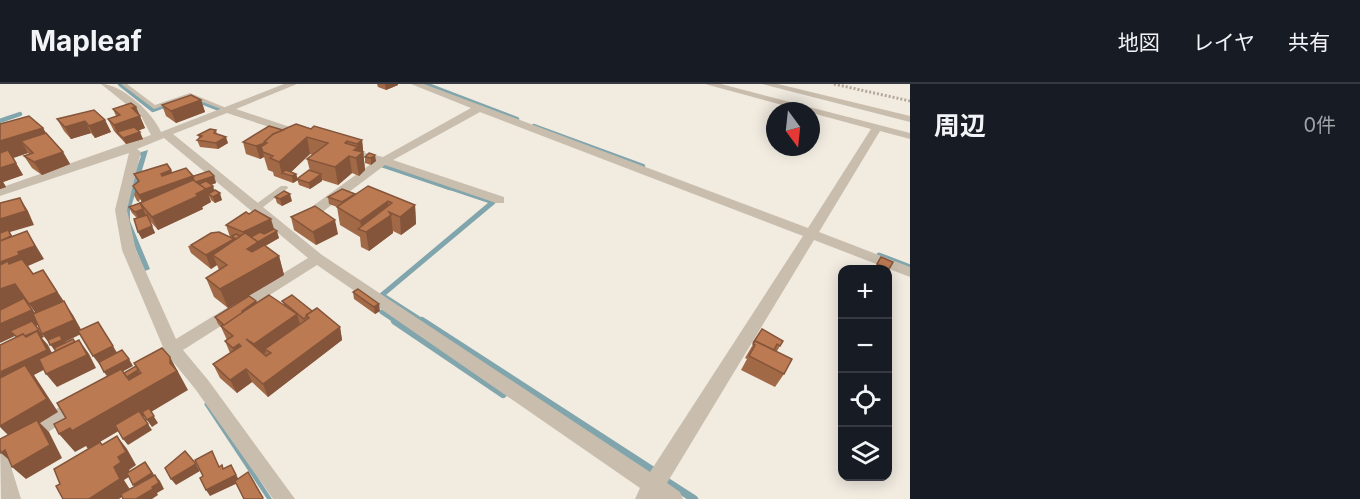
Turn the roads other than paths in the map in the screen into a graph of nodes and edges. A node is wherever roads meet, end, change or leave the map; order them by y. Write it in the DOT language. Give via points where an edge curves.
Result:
graph roads {
  1 [pos="106,84"];
  2 [pos="124,84"];
  3 [pos="292,84"];
  4 [pos="417,84"];
  5 [pos="710,84"];
  6 [pos="767,84"];
  7 [pos="479,108"];
  8 [pos="228,110"];
  9 [pos="910,119"];
  10 [pos="878,128"];
  11 [pos="161,136"];
  12 [pos="910,136"];
  13 [pos="312,138"];
  14 [pos="129,148"];
  15 [pos="344,148"];
  16 [pos="383,161"];
  17 [pos="284,188"];
  18 [pos="0,192"];
  19 [pos="500,200"];
  20 [pos="255,209"];
  21 [pos="284,233"];
  22 [pos="810,234"];
  23 [pos="317,258"];
  24 [pos="910,272"];
  25 [pos="172,350"];
  26 [pos="152,361"];
  27 [pos="91,397"];
  28 [pos="0,451"];
  29 [pos="0,461"];
  30 [pos="6,493"];
  31 [pos="649,493"];
  32 [pos="285,499"];
  33 [pos="673,499"];
  1 -- 11 [label="street" via="148,117"];
  2 -- 8 [label="lane" via="154,106 190,95"];
  3 -- 8 [label="street"];
  4 -- 7 [label="street"];
  5 -- 10 [label="street"];
  6 -- 9 [label="street"];
  7 -- 16 [label="street"];
  7 -- 22 [label="street"];
  8 -- 11 [label="street"];
  8 -- 13 [label="street"];
  10 -- 12 [label="street"];
  10 -- 22 [label="street"];
  11 -- 14 [label="street"];
  11 -- 20 [label="street"];
  14 -- 18 [label="street"];
  14 -- 25 [label="street" via="135,152 121,210 127,240"];
  15 -- 16 [label="street"];
  16 -- 19 [label="street"];
  16 -- 21 [label="street"];
  17 -- 20 [label="lane"];
  20 -- 21 [label="street"];
  21 -- 23 [label="street"];
  22 -- 24 [label="street"];
  22 -- 31 [label="street"];
  23 -- 25 [label="street"];
  23 -- 31 [label="street"];
  25 -- 26 [label="street"];
  25 -- 32 [label="street"];
  27 -- 28 [label="street"];
  29 -- 30 [label="street"];
  31 -- 33 [label="street"];
}
